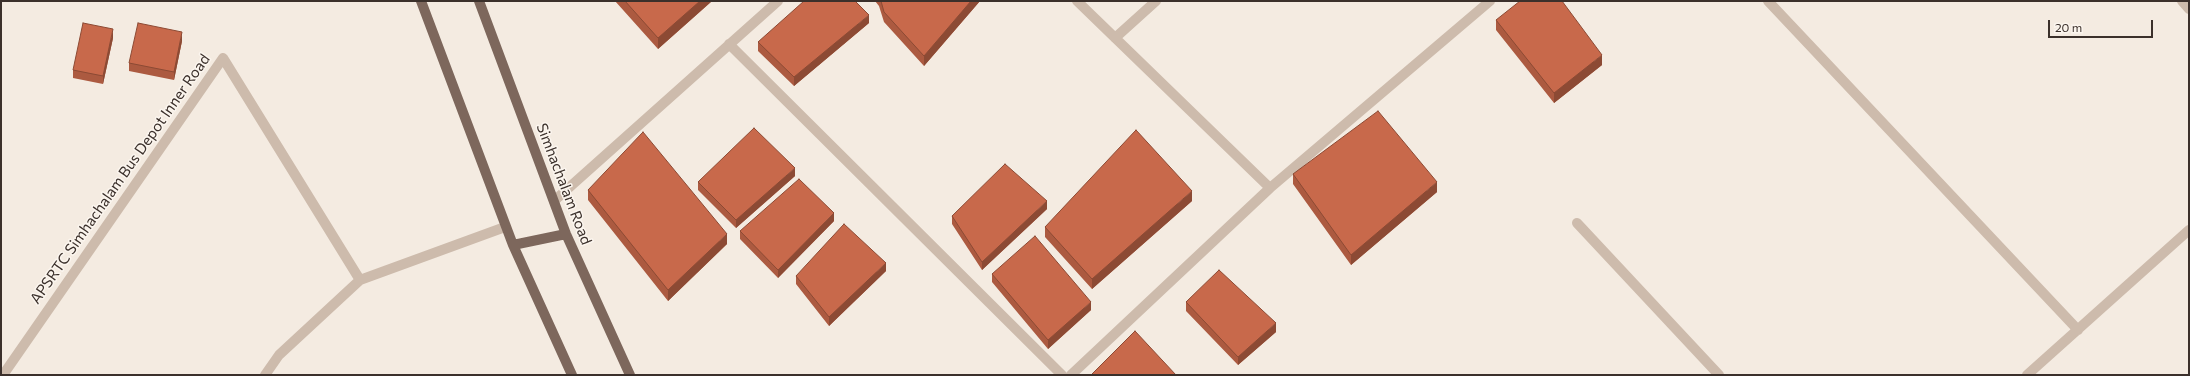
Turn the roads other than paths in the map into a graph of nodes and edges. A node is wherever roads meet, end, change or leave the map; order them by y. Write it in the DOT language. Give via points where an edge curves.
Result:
graph roads {
  1 [pos="421,1"];
  2 [pos="479,1"];
  3 [pos="778,1"];
  4 [pos="1077,1"];
  5 [pos="1156,1"];
  6 [pos="1490,1"];
  7 [pos="1768,1"];
  8 [pos="2182,1"];
  9 [pos="2189,9"];
  10 [pos="1115,38"];
  11 [pos="729,44"];
  12 [pos="1270,188"];
  13 [pos="554,202"];
  14 [pos="1577,223"];
  15 [pos="505,227"];
  16 [pos="2189,230"];
  17 [pos="566,234"];
  18 [pos="513,246"];
  19 [pos="360,280"];
  20 [pos="2078,330"];
  21 [pos="3,375"];
  22 [pos="265,375"];
  23 [pos="572,375"];
  24 [pos="630,375"];
  25 [pos="1062,375"];
  26 [pos="1071,375"];
  27 [pos="1719,375"];
  28 [pos="2027,375"];
  1 -- 15 [label="main road"];
  2 -- 13 [label="main road, Simhachalam Road"];
  3 -- 11 [label="street"];
  4 -- 10 [label="street"];
  5 -- 10 [label="street"];
  6 -- 12 [label="street"];
  7 -- 20 [label="street"];
  8 -- 9 [label="street"];
  10 -- 12 [label="street"];
  11 -- 13 [label="street"];
  11 -- 25 [label="street"];
  12 -- 26 [label="street"];
  13 -- 17 [label="main road, Simhachalam Road"];
  14 -- 27 [label="street"];
  15 -- 18 [label="main road"];
  15 -- 19 [label="street"];
  16 -- 20 [label="street"];
  17 -- 18 [label="main road"];
  17 -- 24 [label="main road, Simhachalam Road"];
  18 -- 23 [label="main road"];
  19 -- 21 [label="street, APSRTC Simhachalam Bus Depot Inner Road" via="223,58"];
  19 -- 22 [label="street" via="279,355"];
  20 -- 28 [label="street"];
}
